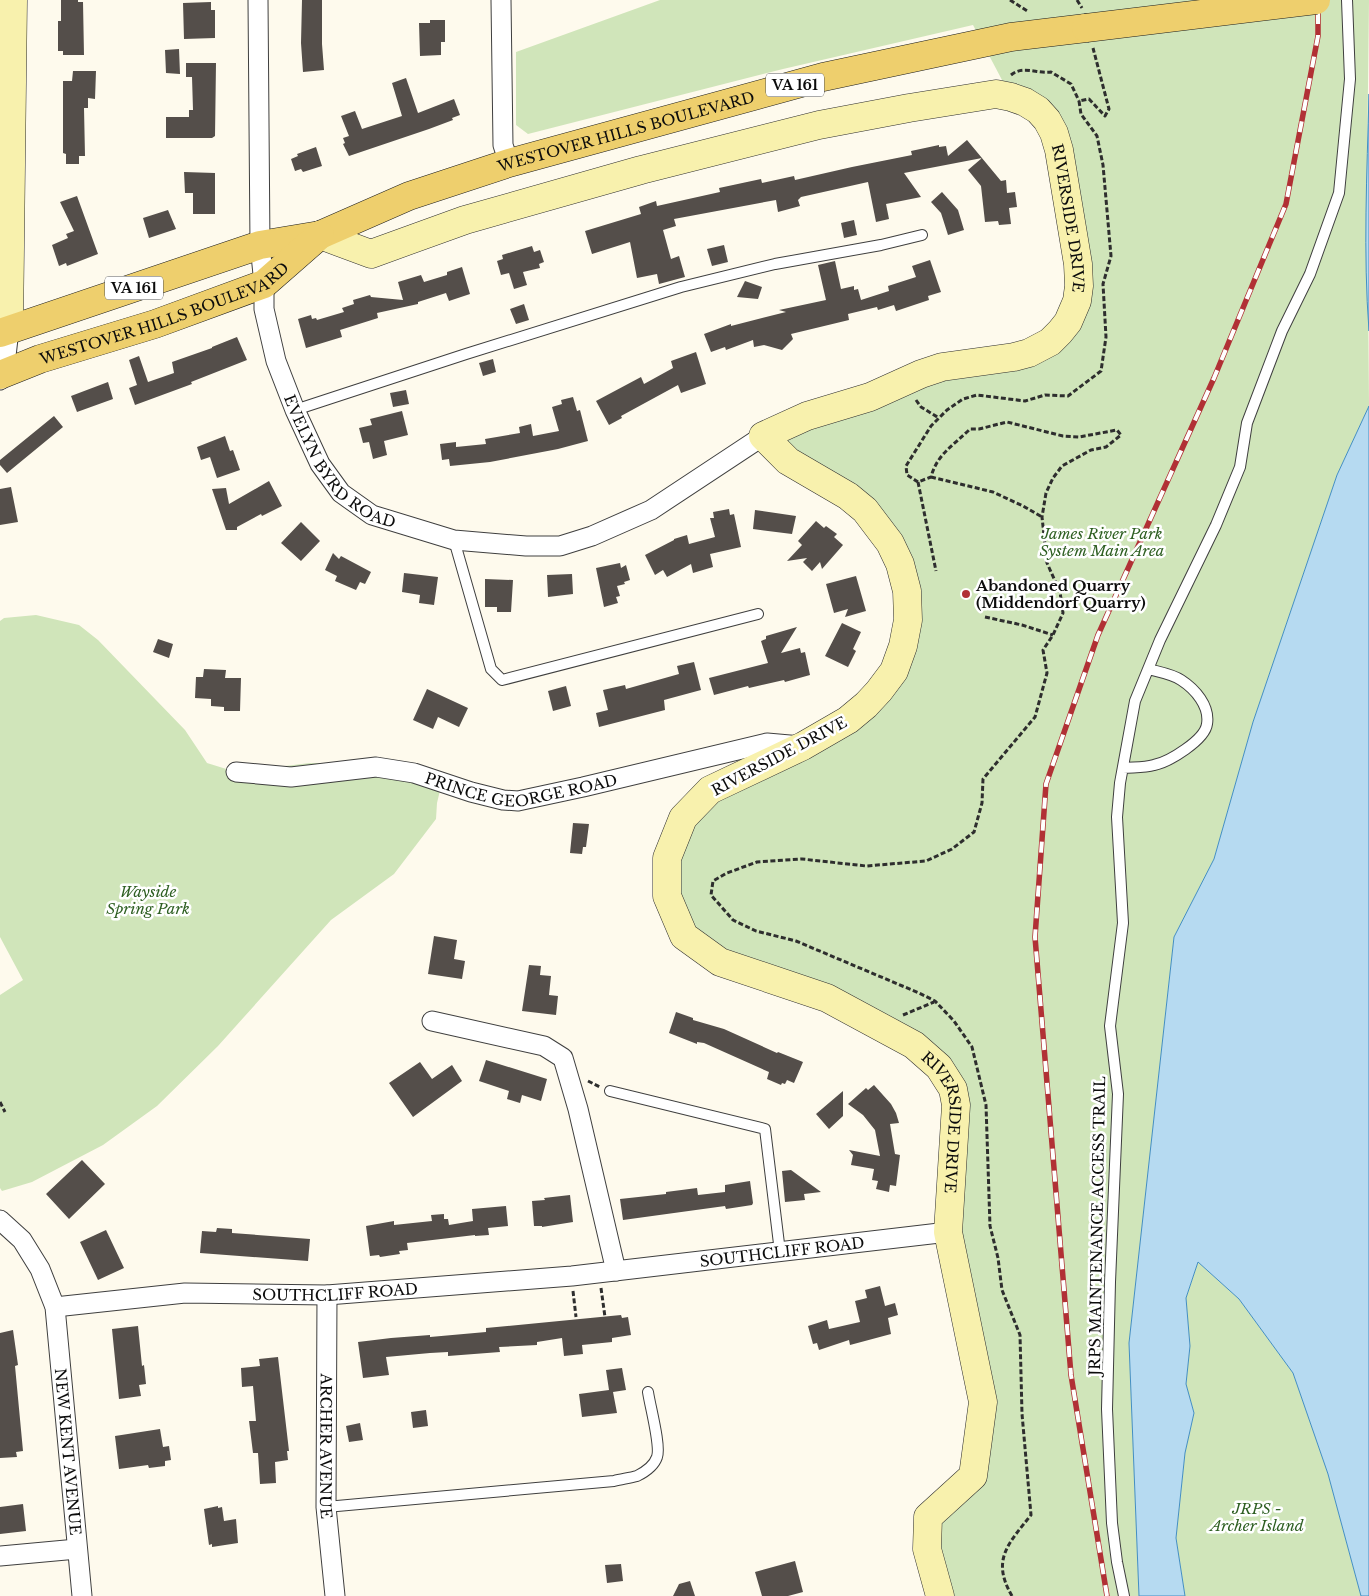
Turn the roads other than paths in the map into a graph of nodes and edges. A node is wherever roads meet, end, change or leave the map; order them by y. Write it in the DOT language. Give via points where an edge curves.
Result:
graph roads {
  1 [pos="13,0"];
  2 [pos="258,0"];
  3 [pos="502,0"];
  4 [pos="1316,0"];
  5 [pos="1347,0"];
  6 [pos="1003,95"];
  7 [pos="509,163"];
  8 [pos="5,227"];
  9 [pos="320,235"];
  10 [pos="922,235"];
  11 [pos="260,245"];
  12 [pos="264,284"];
  13 [pos="4,331"];
  14 [pos="1,376"];
  15 [pos="295,410"];
  16 [pos="763,436"];
  17 [pos="454,540"];
  18 [pos="758,614"];
  19 [pos="1148,668"];
  20 [pos="803,746"];
  21 [pos="1123,768"];
  22 [pos="236,772"];
  23 [pos="432,1021"];
  24 [pos="610,1091"];
  25 [pos="0,1220"];
  26 [pos="948,1232"];
  27 [pos="780,1252"];
  28 [pos="616,1271"];
  29 [pos="327,1295"];
  30 [pos="54,1306"];
  31 [pos="648,1392"];
  32 [pos="326,1507"];
  33 [pos="77,1549"];
  34 [pos="0,1556"];
  35 [pos="82,1596"];
  36 [pos="336,1596"];
  37 [pos="940,1596"];
  38 [pos="1124,1596"];
  1 -- 8 [label="street"];
  2 -- 11 [label="street, EVELYN BYRD ROAD"];
  3 -- 7 [label="street" via="503,145"];
  4 -- 7 [label="main road, WESTOVER HILLS BOULEVARD / VA 161, bridge" via="1011,37 823,77"];
  5 -- 19 [label="lane, JRPS MAINTENANCE ACCESS TRAIL" via="1350,79 1339,193 1310,274 1282,331 1247,423 1240,467"];
  6 -- 9 [label="street, WESTOVER HILLS BOULEVARD" via="909,108 820,126 641,170 465,220 371,254"];
  6 -- 16 [label="street, RIVERSIDE DRIVE" via="1038,110 1054,133 1078,264 1079,286 1072,313 1060,332 1050,342 1029,353 942,367 870,397 807,416"];
  7 -- 9 [label="main road, WESTOVER HILLS BOULEVARD / VA 161" via="410,196"];
  8 -- 13 [label="street"];
  9 -- 11 [label="main road, WESTOVER HILLS BOULEVARD / VA 161"];
  9 -- 12 [label="main road, WESTOVER HILLS BOULEVARD / VA 161"];
  10 -- 15 [label="lane" via="775,264 681,287"];
  11 -- 12 [label="street, EVELYN BYRD ROAD"];
  11 -- 13 [label="main road, WESTOVER HILLS BOULEVARD / VA 161"];
  12 -- 14 [label="main road, WESTOVER HILLS BOULEVARD / VA 161" via="155,324 40,359"];
  12 -- 15 [label="street, EVELYN BYRD ROAD" via="264,309 274,352"];
  13 -- 14 [label="street"];
  15 -- 17 [label="street, EVELYN BYRD ROAD" via="320,464 341,493 372,515"];
  16 -- 17 [label="street, EVELYN BYRD ROAD" via="651,510 592,536 560,546"];
  16 -- 20 [label="street, RIVERSIDE DRIVE" via="788,461 848,496 865,510 890,543 907,591 908,620 894,671 866,705"];
  17 -- 18 [label="lane" via="492,668 502,680"];
  19 -- 21 [label="lane, JRPS MAINTENANCE ACCESS TRAIL" via="1135,701"];
  19 -- 21 [label="lane" via="1179,678 1195,690 1207,712 1207,726 1193,744 1176,756 1154,765"];
  20 -- 22 [label="street, PRINCE GEORGE ROAD" via="767,743 518,801 471,792 414,773 376,767 291,777"];
  20 -- 26 [label="street, RIVERSIDE DRIVE" via="710,790 683,818 667,858 667,896 684,936 720,962 827,998 914,1045 939,1067 953,1089 956,1105"];
  21 -- 38 [label="lane, JRPS MAINTENANCE ACCESS TRAIL" via="1117,817 1123,923 1110,1026 1118,1094 1107,1409 1112,1523"];
  23 -- 28 [label="street" via="544,1046 563,1058"];
  24 -- 27 [label="lane" via="765,1129"];
  25 -- 30 [label="street, NEW KENT AVENUE" via="22,1240 40,1269"];
  26 -- 27 [label="street, SOUTHCLIFF ROAD"];
  26 -- 37 [label="street, RIVERSIDE DRIVE" via="983,1402 973,1476 928,1517 927,1549"];
  27 -- 28 [label="street, SOUTHCLIFF ROAD"];
  28 -- 29 [label="street, SOUTHCLIFF ROAD"];
  29 -- 30 [label="street, SOUTHCLIFF ROAD" via="185,1294"];
  29 -- 32 [label="street, ARCHER AVENUE"];
  30 -- 33 [label="street, NEW KENT AVENUE"];
  31 -- 32 [label="lane" via="657,1456 646,1471 636,1476 614,1481"];
  32 -- 36 [label="street, ARCHER AVENUE"];
  33 -- 34 [label="street"];
  33 -- 35 [label="street, NEW KENT AVENUE"];
}
